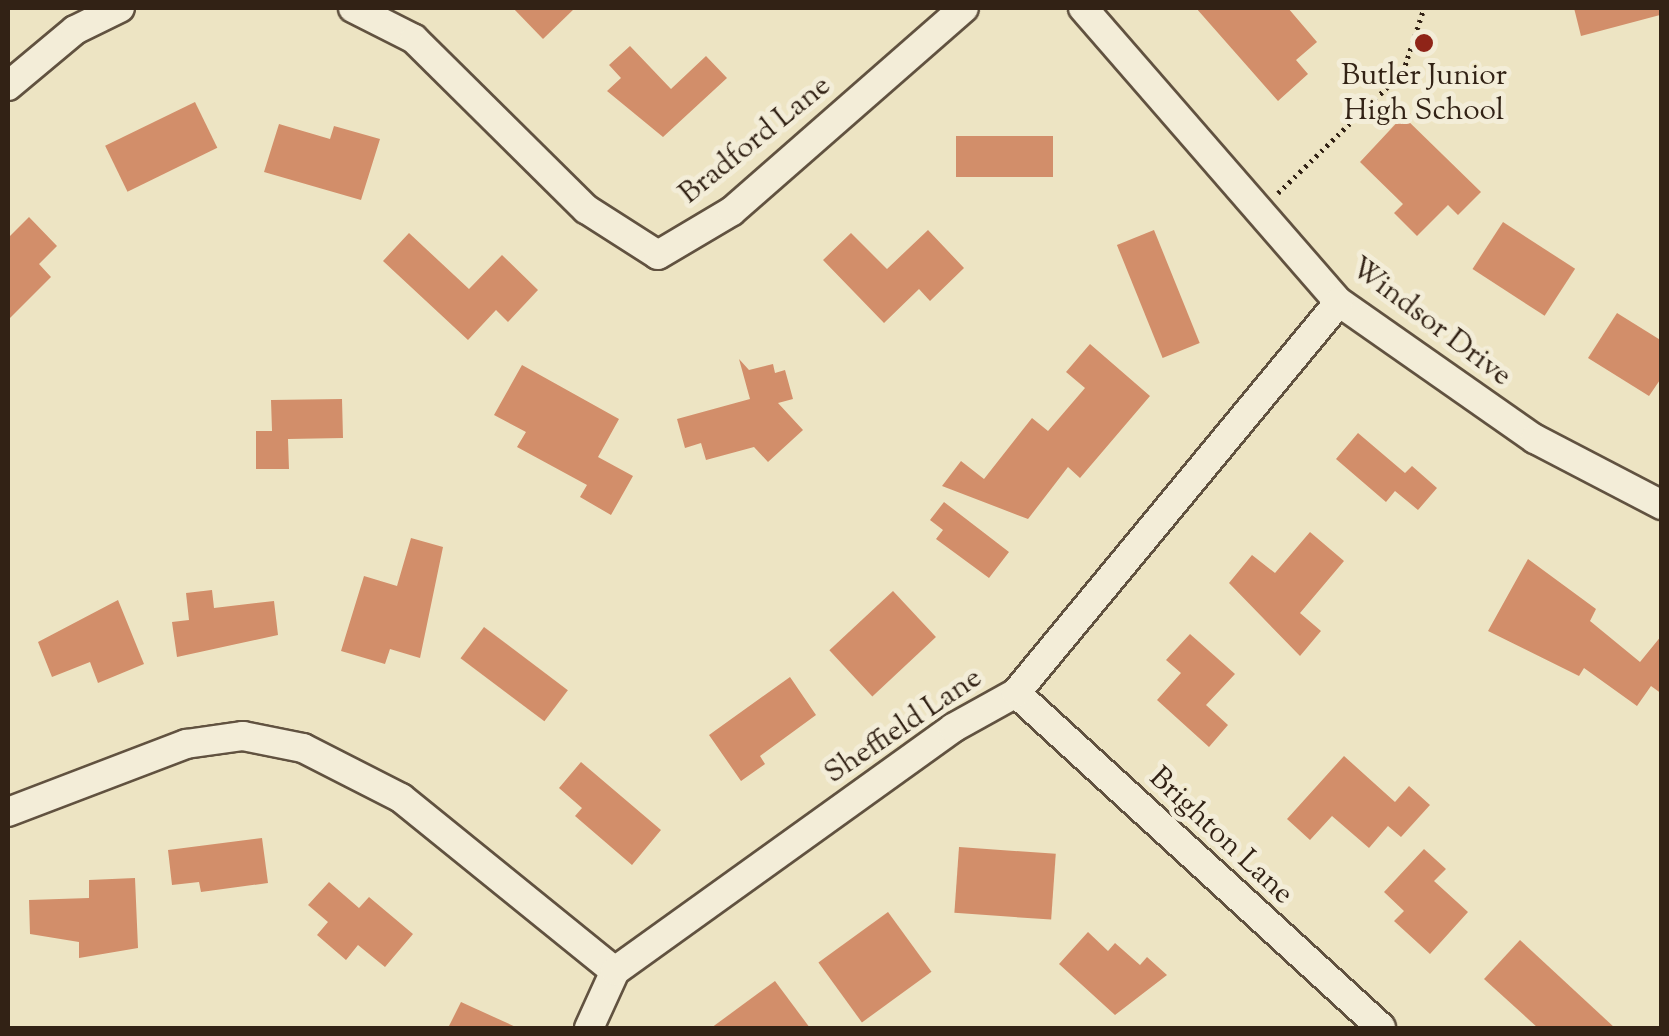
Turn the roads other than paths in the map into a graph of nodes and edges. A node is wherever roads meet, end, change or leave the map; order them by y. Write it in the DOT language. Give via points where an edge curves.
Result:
graph roads {
  1 [pos="120,8"];
  2 [pos="354,8"];
  3 [pos="964,8"];
  4 [pos="1083,8"];
  5 [pos="8,86"];
  6 [pos="1338,302"];
  7 [pos="1662,505"];
  8 [pos="1016,693"];
  9 [pos="8,812"];
  10 [pos="615,971"];
  11 [pos="589,1028"];
  12 [pos="1381,1028"];
  1 -- 5 [label="street" via="75,30"];
  2 -- 3 [label="street, Bradford Lane" via="414,39 586,209 658,255 732,211"];
  4 -- 6 [label="street, Windsor Drive"];
  6 -- 7 [label="street, Windsor Drive" via="1534,438"];
  6 -- 8 [label="street, Sheffield Lane"];
  8 -- 10 [label="street, Sheffield Lane" via="953,728"];
  8 -- 12 [label="street, Brighton Lane"];
  9 -- 10 [label="street" via="186,744 243,736 303,748 401,798"];
  10 -- 11 [label="street, Sheffield Lane"];
}
